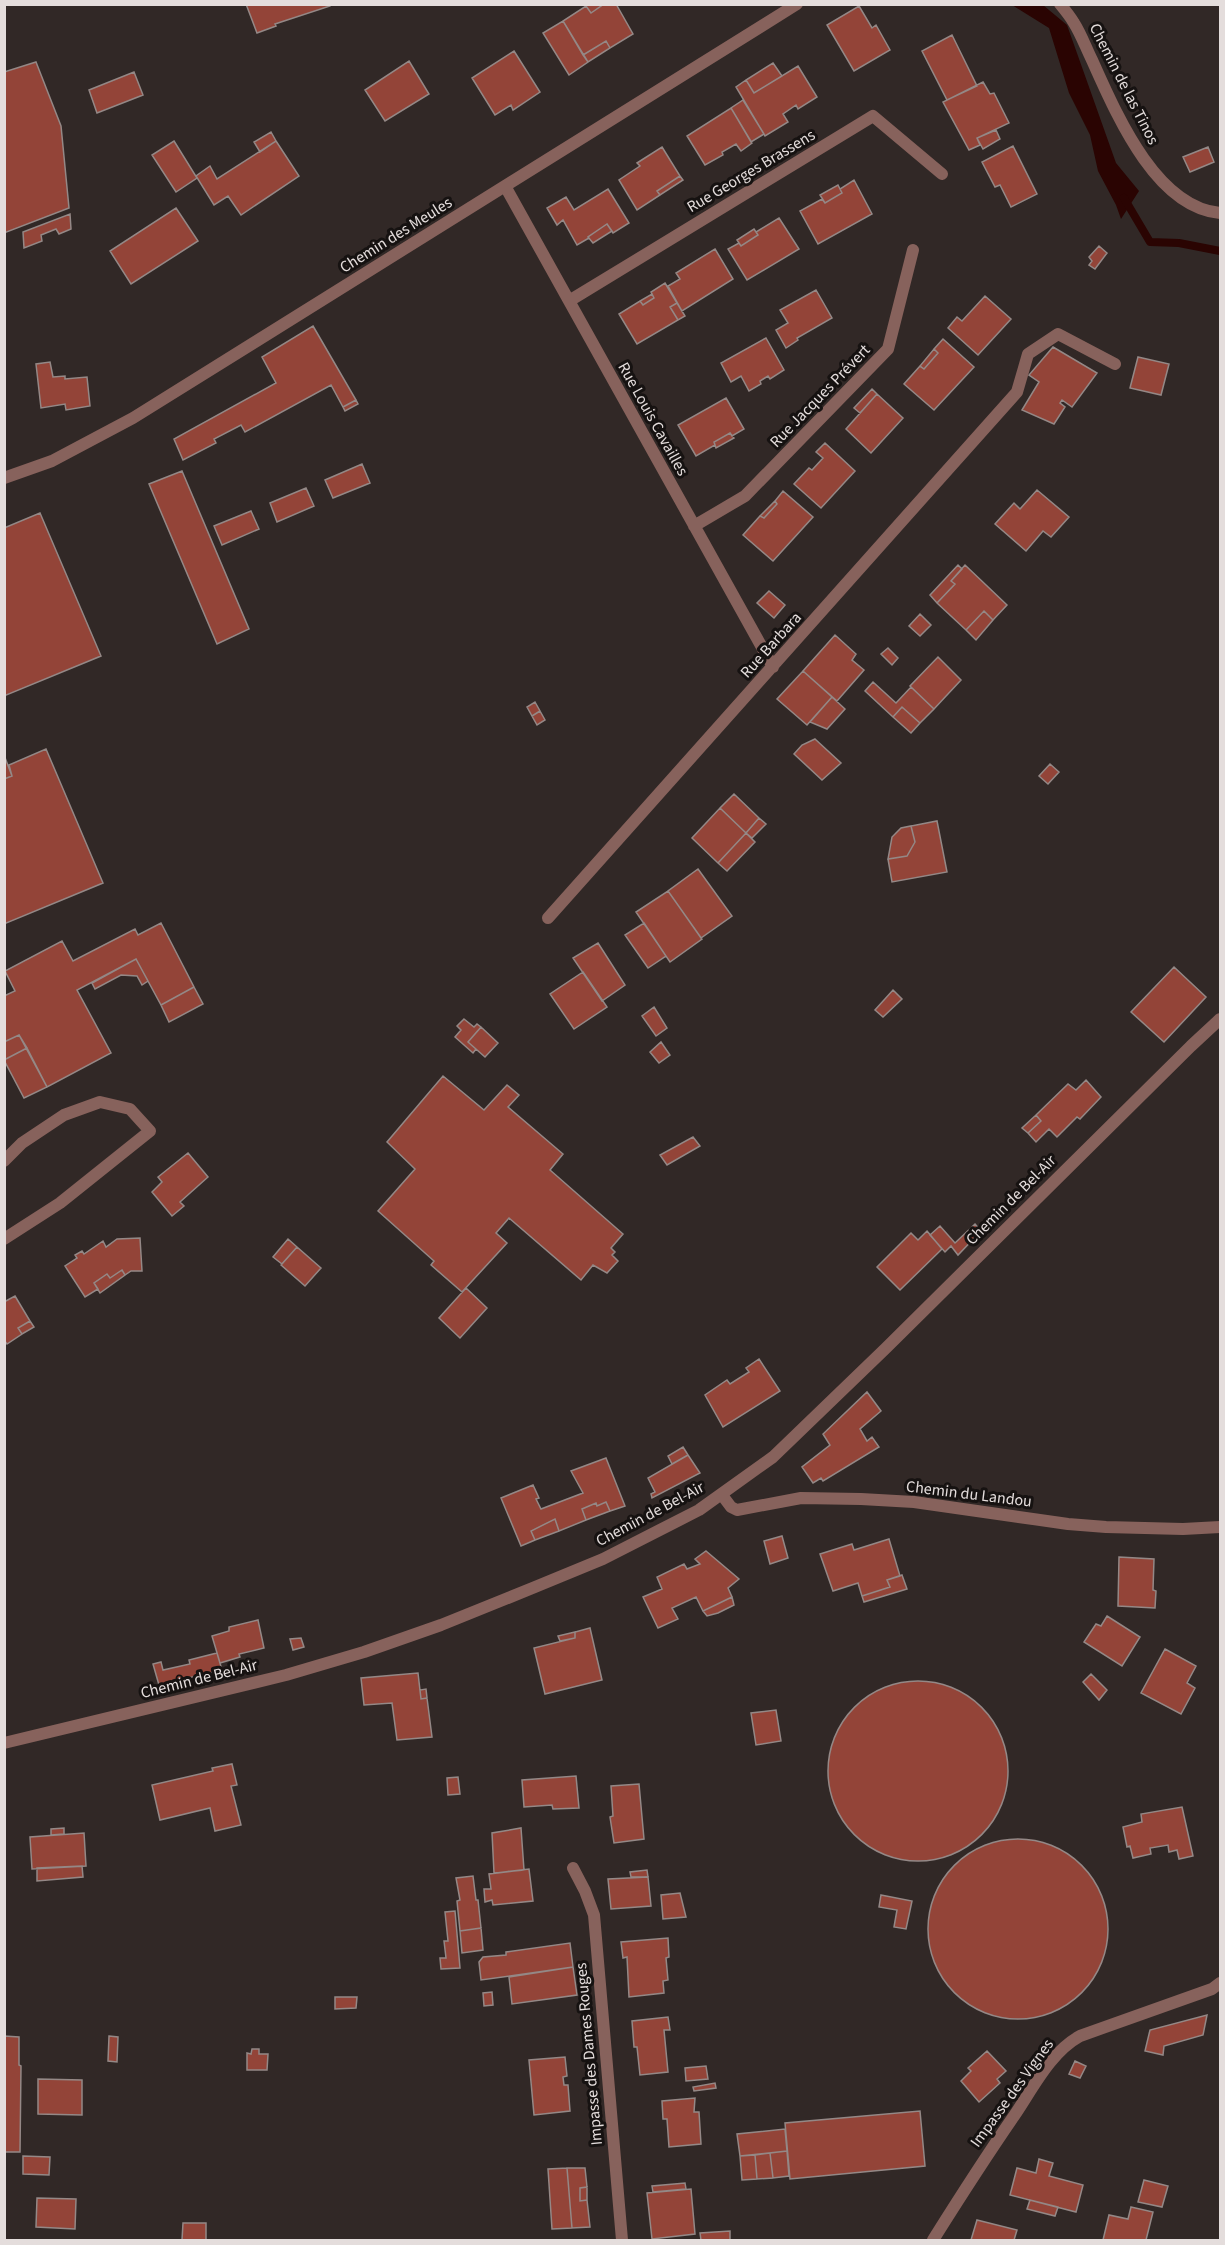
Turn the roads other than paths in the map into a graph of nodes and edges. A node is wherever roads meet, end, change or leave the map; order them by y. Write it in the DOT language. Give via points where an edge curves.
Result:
graph roads {
  1 [pos="798,4"];
  2 [pos="1060,4"];
  3 [pos="942,174"];
  4 [pos="506,186"];
  5 [pos="1221,213"];
  6 [pos="913,250"];
  7 [pos="569,301"];
  8 [pos="1115,364"];
  9 [pos="4,478"];
  10 [pos="694,526"];
  11 [pos="773,667"];
  12 [pos="548,918"];
  13 [pos="1221,1019"];
  14 [pos="4,1161"];
  15 [pos="4,1239"];
  16 [pos="722,1495"];
  17 [pos="1221,1527"];
  18 [pos="4,1743"];
  19 [pos="573,1868"];
  20 [pos="1221,1983"];
  21 [pos="622,2241"];
  22 [pos="933,2241"];
  1 -- 4 [label="street, Chemin des Meules"];
  2 -- 5 [label="street, Chemin de las Tinos" via="1074,23 1128,135 1145,161 1181,197 1210,212"];
  3 -- 7 [label="street, Rue Georges Brassens" via="873,116"];
  4 -- 7 [label="street, Rue Louis Cavailles"];
  4 -- 9 [label="street, Chemin des Meules" via="133,418 52,461"];
  6 -- 10 [label="street, Rue Jacques Prévert" via="888,349 745,496"];
  7 -- 10 [label="street, Rue Louis Cavailles"];
  8 -- 11 [label="street, Rue Barbara" via="1058,334 1028,354 1017,392"];
  10 -- 11 [label="street, Rue Louis Cavailles"];
  11 -- 12 [label="street, Rue Barbara"];
  13 -- 16 [label="street, Chemin de Bel-Air" via="773,1457"];
  14 -- 15 [label="street" via="22,1143 64,1115 100,1102 130,1109 150,1131 60,1203"];
  16 -- 17 [label="street, Chemin du Landou" via="737,1510 801,1498 861,1499 914,1502 1106,1527"];
  16 -- 18 [label="street, Chemin de Bel-Air" via="603,1559 364,1652 286,1675"];
  19 -- 21 [label="street, Impasse des Dames Rouges" via="594,1915"];
  20 -- 22 [label="street, Impasse des Vignes" via="1080,2036 1065,2046 988,2154"];
}
